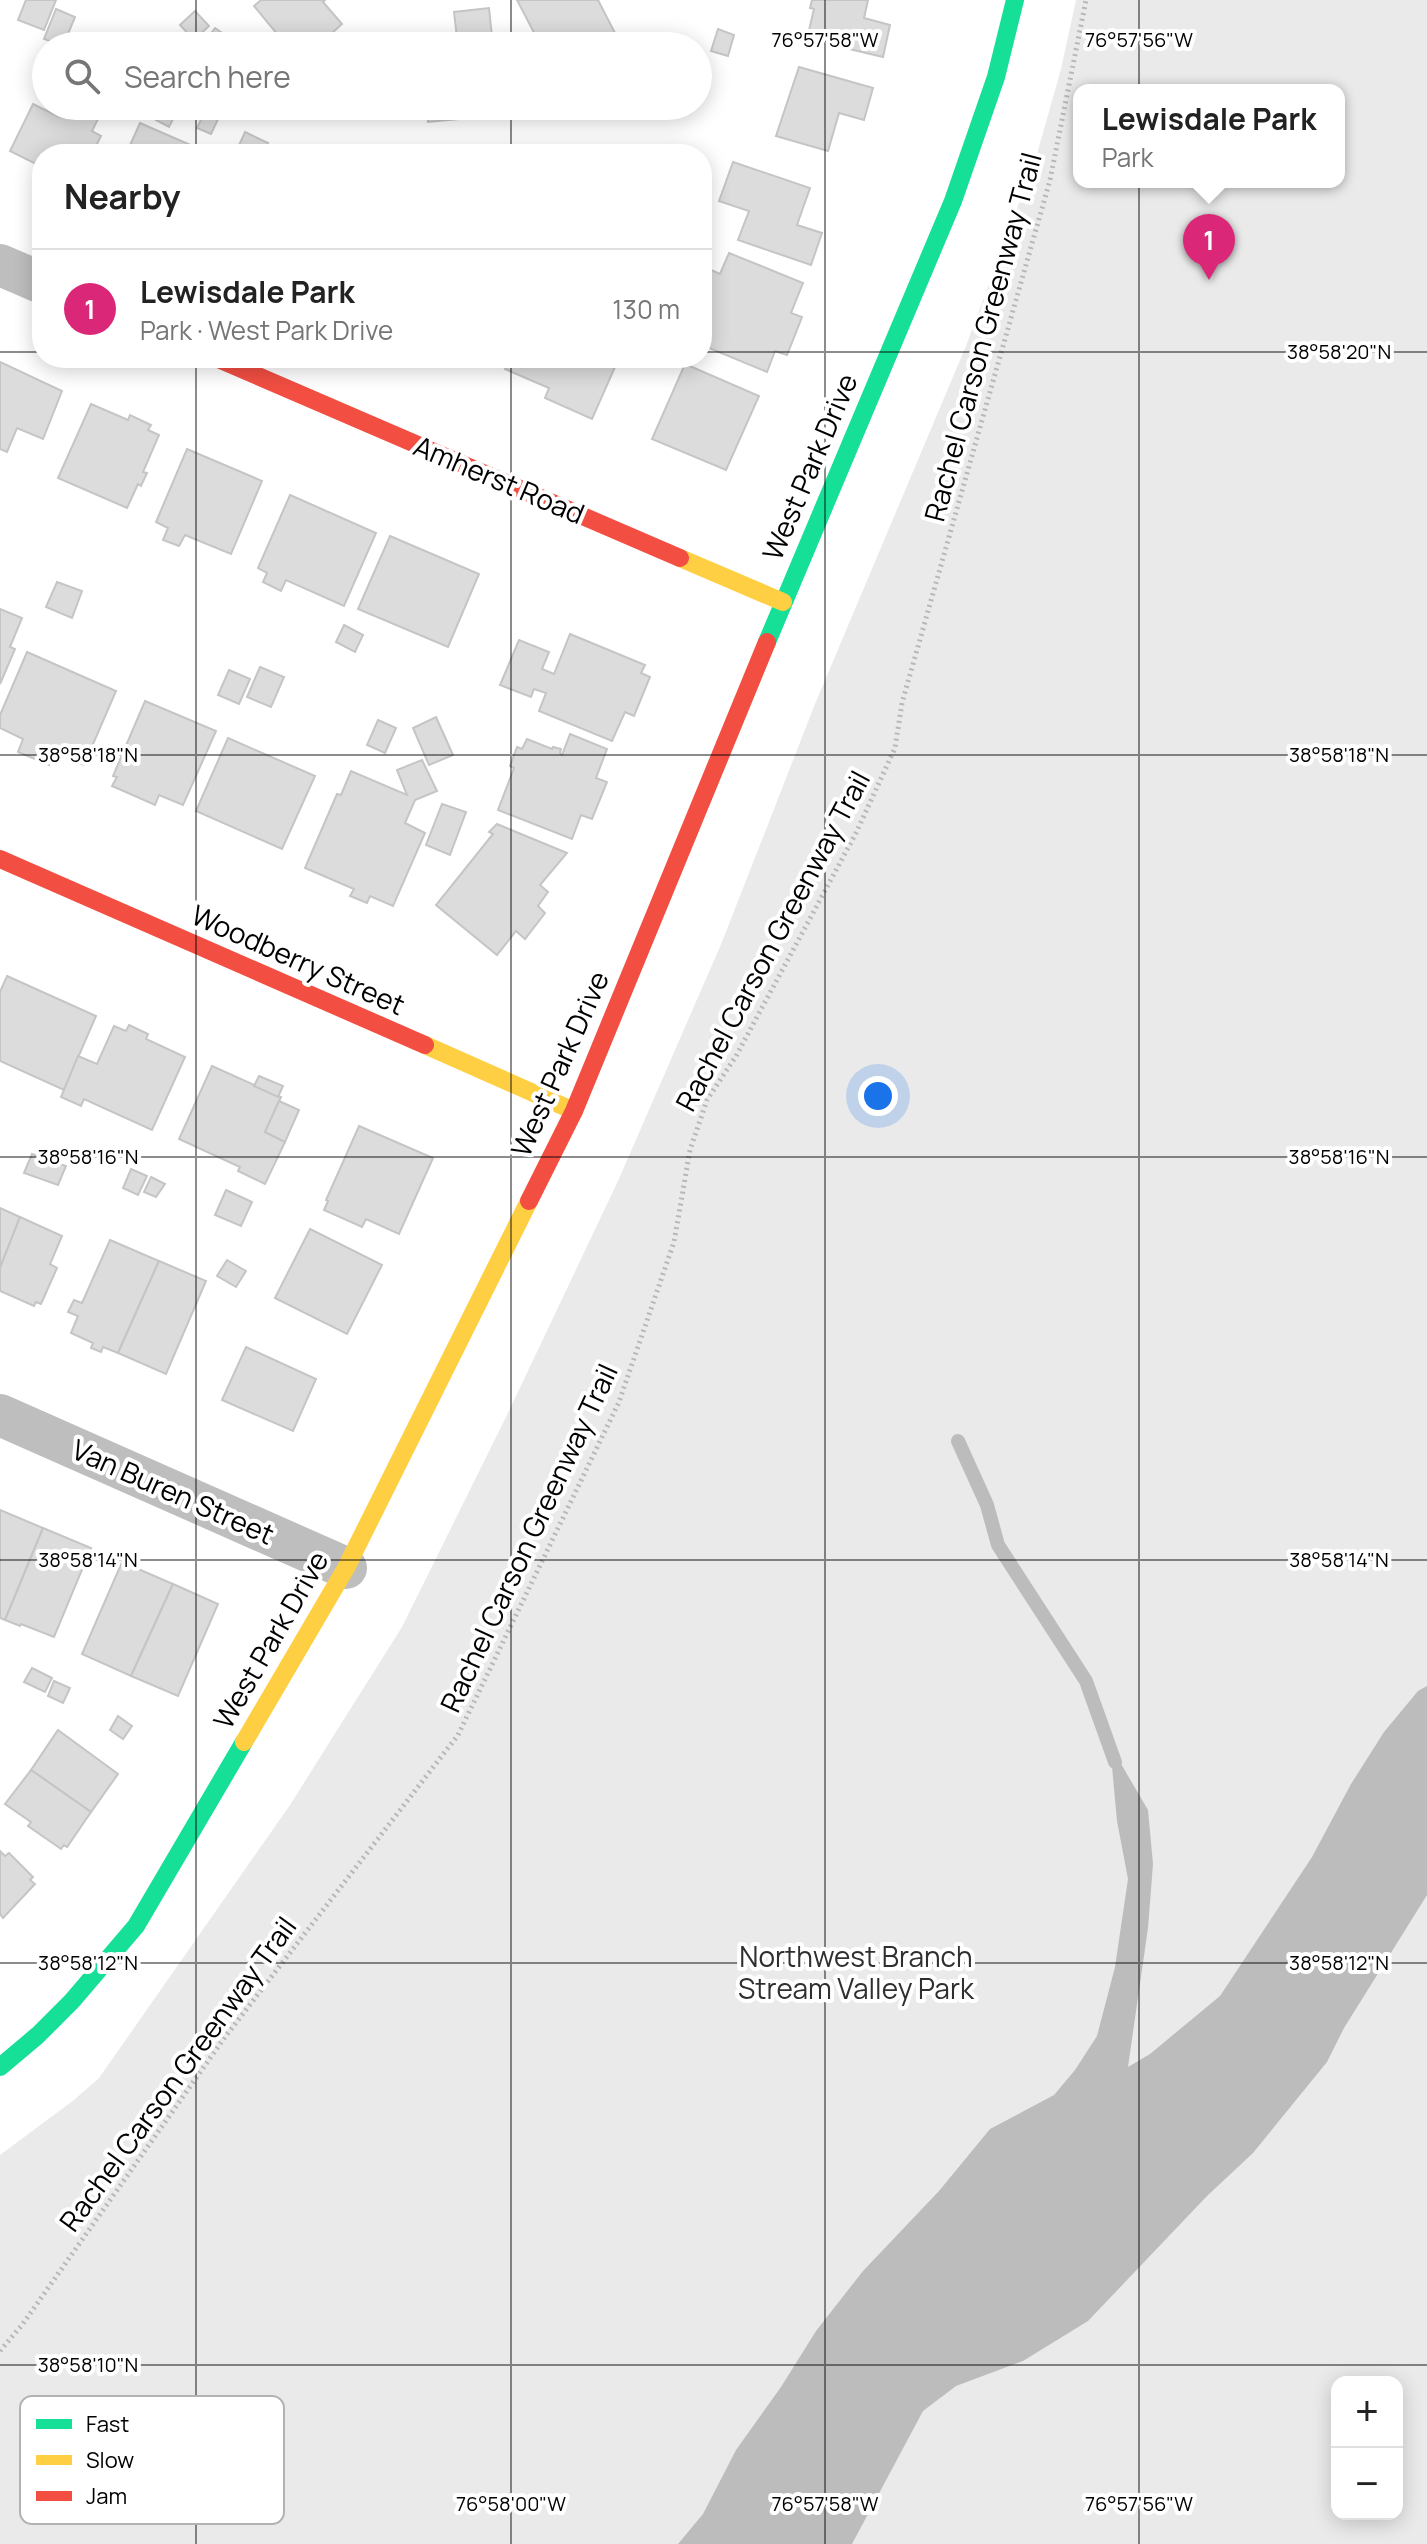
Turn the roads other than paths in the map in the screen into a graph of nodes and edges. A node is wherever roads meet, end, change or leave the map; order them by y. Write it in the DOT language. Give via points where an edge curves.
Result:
graph roads {
  1 [pos="1015,0"];
  2 [pos="0,265"];
  3 [pos="32,279"];
  4 [pos="239,368"];
  5 [pos="783,602"];
  6 [pos="0,859"];
  7 [pos="574,1111"];
  8 [pos="0,1415"];
  9 [pos="346,1568"];
  10 [pos="0,2067"];
  1 -- 5 [label="street, West Park Drive" via="996,77 953,201"];
  2 -- 3 [label="street"];
  4 -- 5 [label="street, Amherst Road"];
  5 -- 7 [label="street, West Park Drive"];
  6 -- 7 [label="street, Woodberry Street"];
  7 -- 9 [label="street, West Park Drive"];
  8 -- 9 [label="street, Van Buren Street"];
  9 -- 10 [label="street, West Park Drive" via="136,1926 58,2017"];
}
